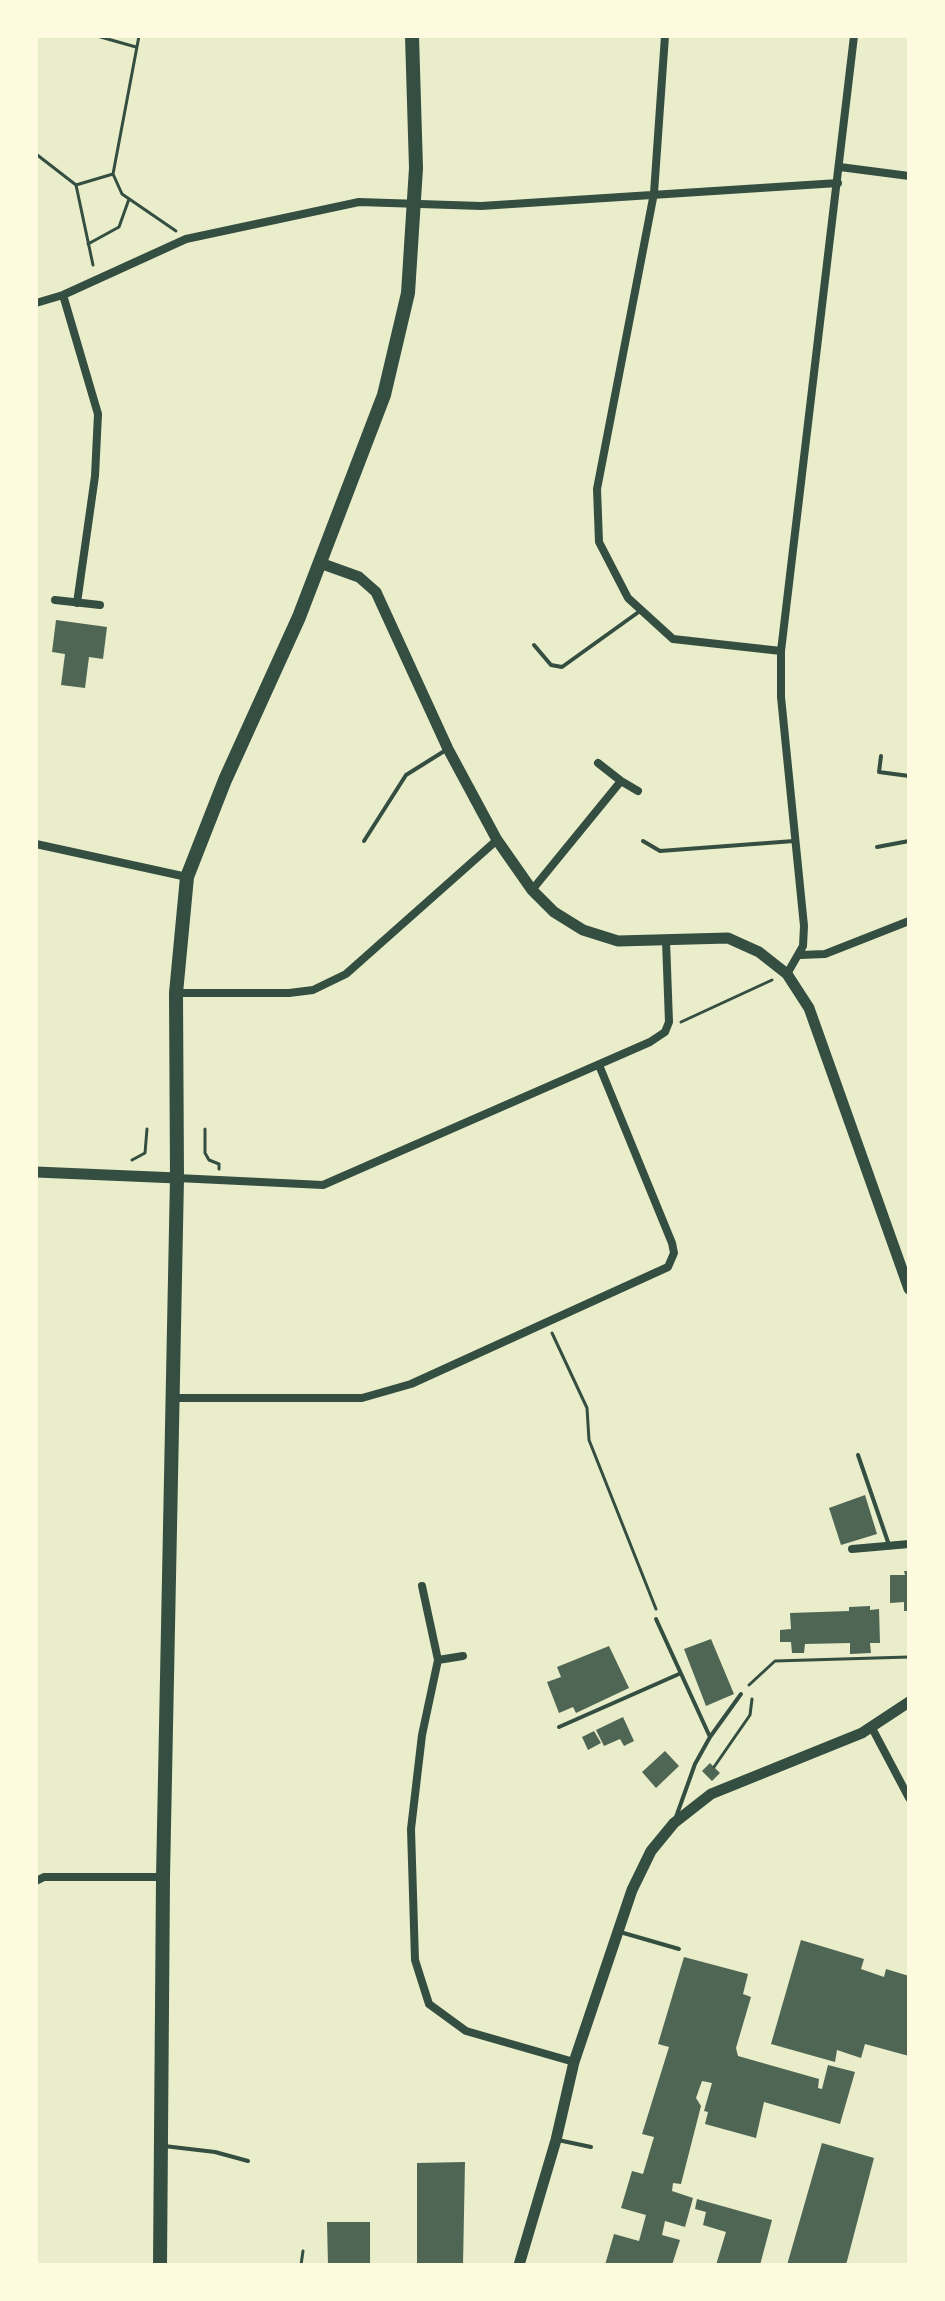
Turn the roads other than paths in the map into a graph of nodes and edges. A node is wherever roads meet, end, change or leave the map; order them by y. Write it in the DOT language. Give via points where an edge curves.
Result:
graph roads {
  1 [pos="412,36"];
  2 [pos="665,36"];
  3 [pos="854,36"];
  4 [pos="840,167"];
  5 [pos="909,176"];
  6 [pos="838,183"];
  7 [pos="654,193"];
  8 [pos="415,204"];
  9 [pos="63,295"];
  10 [pos="36,303"];
  11 [pos="320,563"];
  12 [pos="55,600"];
  13 [pos="77,603"];
  14 [pos="100,605"];
  15 [pos="640,611"];
  16 [pos="534,645"];
  17 [pos="781,651"];
  18 [pos="448,749"];
  19 [pos="881,756"];
  20 [pos="598,763"];
  21 [pos="909,776"];
  22 [pos="621,781"];
  23 [pos="638,791"];
  24 [pos="497,840"];
  25 [pos="364,841"];
  26 [pos="643,841"];
  27 [pos="794,841"];
  28 [pos="909,841"];
  29 [pos="36,844"];
  30 [pos="877,847"];
  31 [pos="187,877"];
  32 [pos="532,890"];
  33 [pos="909,921"];
  34 [pos="666,941"];
  35 [pos="800,955"];
  36 [pos="787,974"];
  37 [pos="176,993"];
  38 [pos="599,1065"];
  39 [pos="36,1172"];
  40 [pos="177,1178"];
  41 [pos="909,1289"];
  42 [pos="172,1398"];
  43 [pos="858,1455"];
  44 [pos="909,1544"];
  45 [pos="889,1545"];
  46 [pos="852,1549"];
  47 [pos="422,1586"];
  48 [pos="656,1619"];
  49 [pos="463,1656"];
  50 [pos="438,1660"];
  51 [pos="679,1674"];
  52 [pos="741,1694"];
  53 [pos="909,1702"];
  54 [pos="559,1727"];
  55 [pos="872,1728"];
  56 [pos="710,1737"];
  57 [pos="909,1798"];
  58 [pos="674,1823"];
  59 [pos="163,1877"];
  60 [pos="36,1881"];
  61 [pos="617,1931"];
  62 [pos="679,1949"];
  63 [pos="574,2062"];
  64 [pos="556,2140"];
  65 [pos="162,2146"];
  66 [pos="591,2147"];
  67 [pos="248,2161"];
  68 [pos="160,2265"];
  69 [pos="519,2265"];
  1 -- 8 [label="main road"];
  2 -- 7 [label="street"];
  3 -- 4 [label="street"];
  4 -- 5 [label="street"];
  4 -- 6 [label="street"];
  6 -- 7 [label="street"];
  6 -- 17 [label="street"];
  7 -- 8 [label="street" via="481,206"];
  7 -- 15 [label="street" via="596,500 599,542 614,577"];
  8 -- 9 [label="street" via="359,202 186,239"];
  8 -- 11 [label="main road" via="408,293 384,395"];
  9 -- 10 [label="street"];
  9 -- 13 [label="street" via="98,414"];
  11 -- 18 [label="street" via="359,577 376,592"];
  11 -- 31 [label="main road"];
  12 -- 13 [label="street"];
  13 -- 14 [label="street"];
  15 -- 16 [label="lane" via="562,667 551,665"];
  15 -- 17 [label="street" via="673,639"];
  17 -- 27 [label="street"];
  18 -- 24 [label="street"];
  18 -- 25 [label="lane" via="406,775"];
  19 -- 21 [label="lane" via="879,772"];
  20 -- 22 [label="street"];
  22 -- 23 [label="street"];
  22 -- 32 [label="street"];
  24 -- 32 [label="street"];
  24 -- 37 [label="street" via="346,974 324,985 289,993"];
  26 -- 27 [label="lane" via="660,851"];
  27 -- 35 [label="street" via="804,926"];
  28 -- 30 [label="lane"];
  29 -- 31 [label="street"];
  31 -- 37 [label="main road"];
  32 -- 34 [label="street" via="562,918 599,936"];
  33 -- 35 [label="street" via="825,954"];
  34 -- 36 [label="street" via="728,938 759,952"];
  34 -- 38 [label="street" via="665,1032"];
  35 -- 36 [label="street"];
  36 -- 41 [label="street" via="809,1008"];
  37 -- 40 [label="main road"];
  38 -- 40 [label="street" via="323,1185"];
  38 -- 42 [label="street" via="674,1253 668,1267 411,1384 362,1398"];
  39 -- 40 [label="street"];
  40 -- 42 [label="main road"];
  42 -- 59 [label="main road"];
  43 -- 45 [label="lane"];
  44 -- 45 [label="street"];
  45 -- 46 [label="street"];
  47 -- 50 [label="street"];
  48 -- 51 [label="lane"];
  49 -- 50 [label="street"];
  50 -- 63 [label="street" via="411,1829 415,1960 429,2004 466,2031"];
  51 -- 54 [label="lane"];
  51 -- 56 [label="lane"];
  52 -- 56 [label="lane"];
  53 -- 55 [label="street"];
  55 -- 57 [label="street"];
  55 -- 58 [label="street" via="711,1794"];
  56 -- 58 [label="lane"];
  58 -- 61 [label="street" via="651,1851"];
  59 -- 60 [label="street"];
  59 -- 65 [label="main road"];
  61 -- 62 [label="lane"];
  61 -- 63 [label="street"];
  63 -- 64 [label="street"];
  64 -- 66 [label="lane"];
  64 -- 69 [label="street"];
  65 -- 67 [label="lane"];
  65 -- 68 [label="main road"];
}
